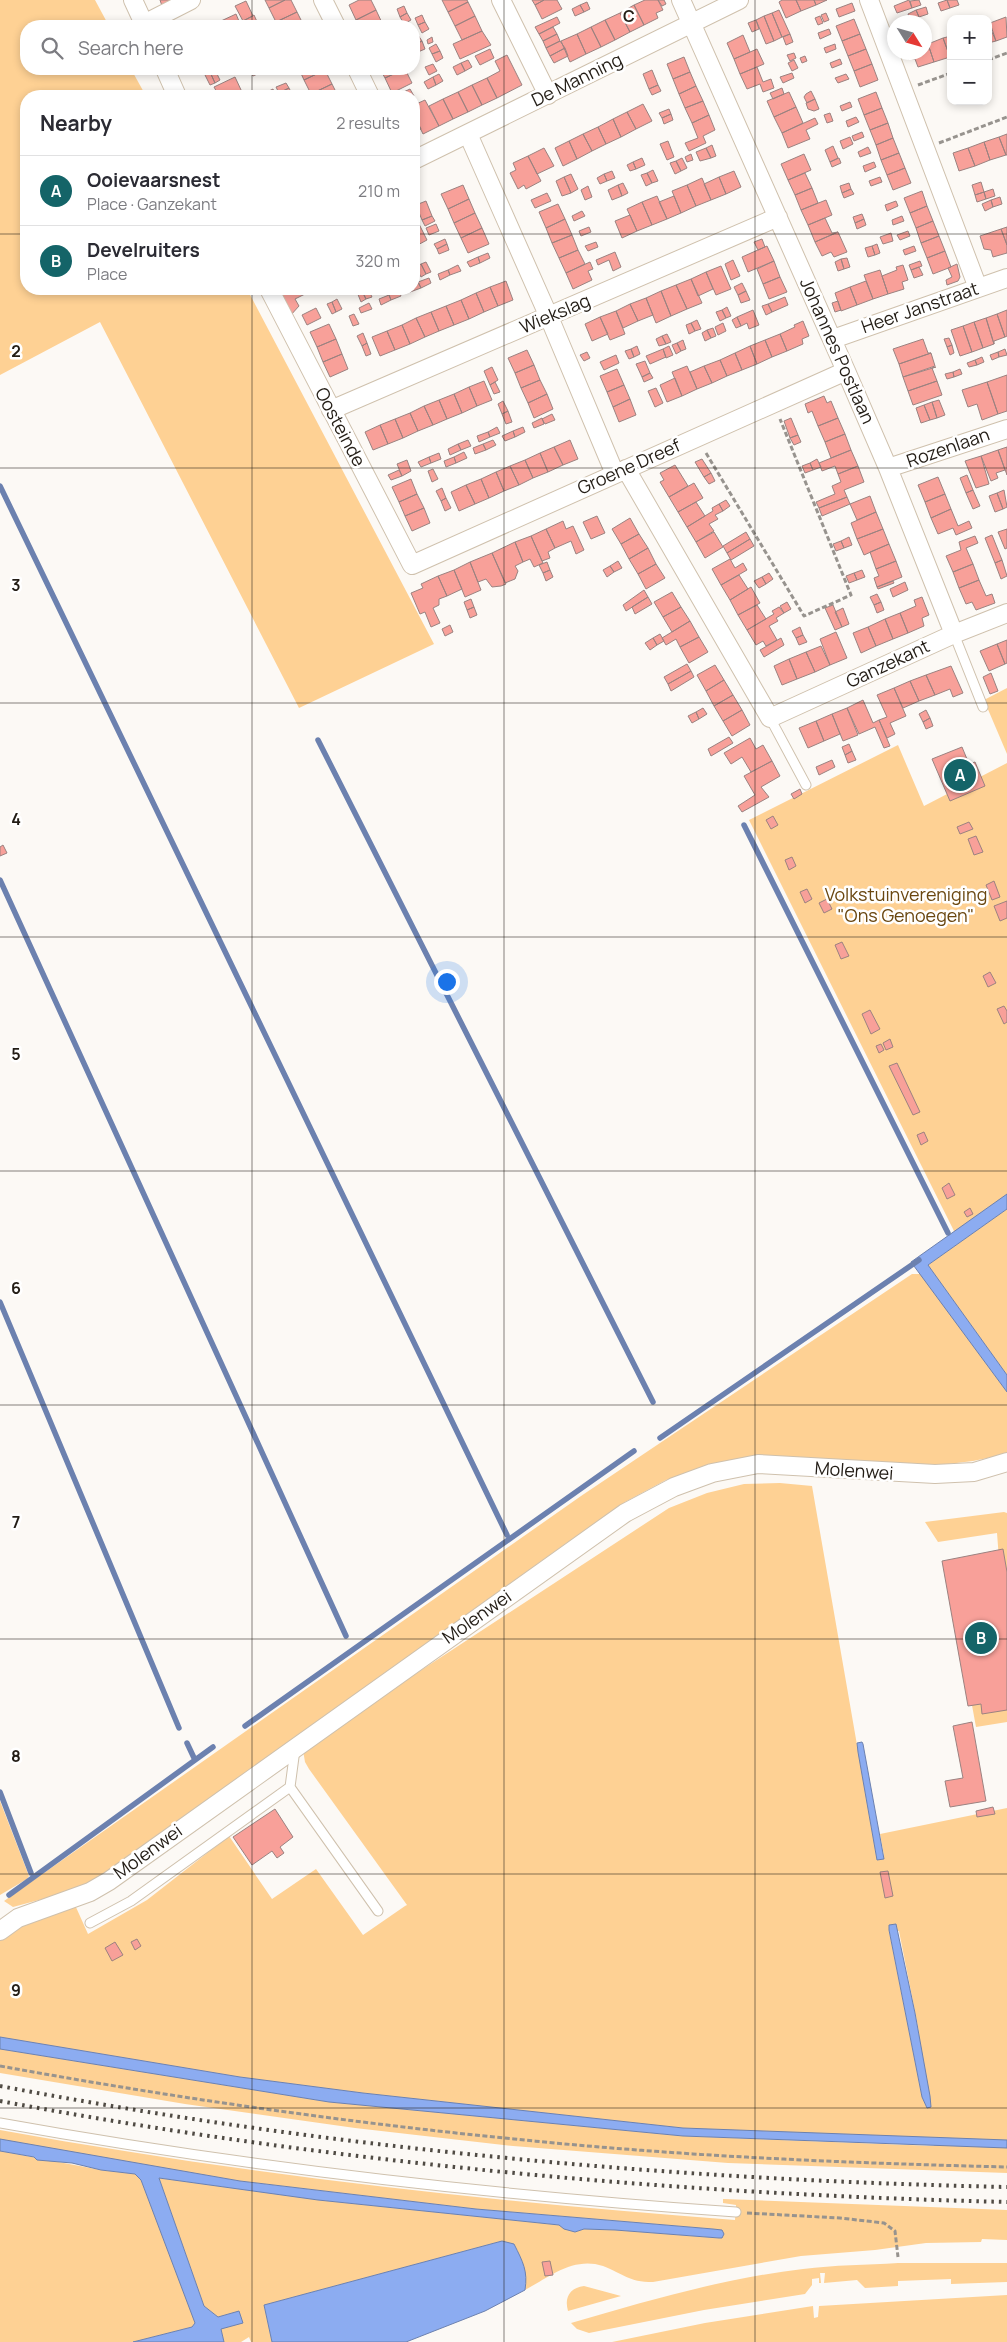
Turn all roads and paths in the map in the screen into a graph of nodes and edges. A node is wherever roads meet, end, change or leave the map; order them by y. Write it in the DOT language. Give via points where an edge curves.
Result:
graph roads {
  1 [pos="132,0"];
  2 [pos="191,0"];
  3 [pos="323,0"];
  4 [pos="502,0"];
  5 [pos="681,0"];
  6 [pos="739,0"];
  7 [pos="869,0"];
  8 [pos="142,20"];
  9 [pos="153,20"];
  10 [pos="333,20"];
  11 [pos="692,23"];
  12 [pos="1007,53"];
  13 [pos="992,59"];
  14 [pos="947,74"];
  15 [pos="168,75"];
  16 [pos="359,75"];
  17 [pos="174,90"];
  18 [pos="367,90"];
  19 [pos="903,90"];
  20 [pos="548,95"];
  21 [pos="1007,117"];
  22 [pos="468,134"];
  23 [pos="925,148"];
  24 [pos="420,157"];
  25 [pos="778,217"];
  26 [pos="1007,278"];
  27 [pos="978,288"];
  28 [pos="271,295"];
  29 [pos="549,317"];
  30 [pos="833,339"];
  31 [pos="846,371"];
  32 [pos="774,403"];
  33 [pos="331,410"];
  34 [pos="1007,428"];
  35 [pos="696,437"];
  36 [pos="888,468"];
  37 [pos="620,471"];
  38 [pos="412,566"];
  39 [pos="1007,613"];
  40 [pos="954,634"];
  41 [pos="983,707"];
  42 [pos="770,718"];
  43 [pos="806,785"];
  44 [pos="1007,1462"];
  45 [pos="292,1748"];
  46 [pos="290,1786"];
  47 [pos="378,1911"];
  48 [pos="90,1923"];
  49 [pos="0,1932"];
  50 [pos="0,2066"];
  51 [pos="0,2122"];
  52 [pos="1007,2167"];
  53 [pos="736,2212"];
  54 [pos="898,2256"];
  1 -- 8 [label="street"];
  2 -- 9 [label="street"];
  3 -- 10 [label="street"];
  4 -- 20 [label="street"];
  5 -- 11 [label="street, Johannes Postlaan"];
  6 -- 11 [label="street, De Manning"];
  7 -- 19 [label="street"];
  11 -- 20 [label="street, De Manning"];
  11 -- 25 [label="street, Johannes Postlaan"];
  12 -- 13 [label="path"];
  14 -- 19 [label="path"];
  15 -- 17 [label="street"];
  16 -- 18 [label="street"];
  19 -- 23 [label="street"];
  20 -- 22 [label="street, De Manning"];
  21 -- 23 [label="path"];
  22 -- 24 [label="street, De Manning"];
  22 -- 29 [label="street"];
  23 -- 27 [label="street"];
  25 -- 29 [label="street, Wiekslag"];
  25 -- 30 [label="street, Johannes Postlaan"];
  26 -- 27 [label="street, Heer Janstraat"];
  27 -- 30 [label="street, Heer Janstraat"];
  28 -- 33 [label="street, Oosteinde"];
  29 -- 33 [label="street, Wiekslag"];
  29 -- 37 [label="street"];
  30 -- 31 [label="street, Johannes Postlaan"];
  31 -- 32 [label="street, Groene Dreef"];
  31 -- 36 [label="street, Johannes Postlaan"];
  32 -- 35 [label="street, Groene Dreef"];
  32 -- 35 [label="path" via="851,594 804,616"];
  33 -- 38 [label="street, Oosteinde"];
  34 -- 36 [label="street, Rozenlaan"];
  35 -- 37 [label="street, Groene Dreef"];
  36 -- 40 [label="street, Johannes Postlaan"];
  37 -- 38 [label="street, Groene Dreef"];
  37 -- 42 [label="street"];
  39 -- 40 [label="street, Ganzekant"];
  40 -- 41 [label="lane, Johannes Postlaan"];
  40 -- 42 [label="street, Ganzekant"];
  42 -- 43 [label="lane"];
  44 -- 45 [label="street, Molenwei" via="974,1472 935,1474 758,1464 712,1473 674,1487 625,1513"];
  45 -- 46 [label="lane"];
  45 -- 49 [label="street, Molenwei" via="108,1881 90,1892 18,1918"];
  46 -- 47 [label="lane"];
  46 -- 48 [label="lane" via="131,1901"];
  50 -- 52 [label="path" via="194,2099 514,2140 844,2163"];
  51 -- 53 [label="lane" via="174,2152 349,2176 540,2197"];
  53 -- 54 [label="path" via="884,2223 894,2231"];
}
